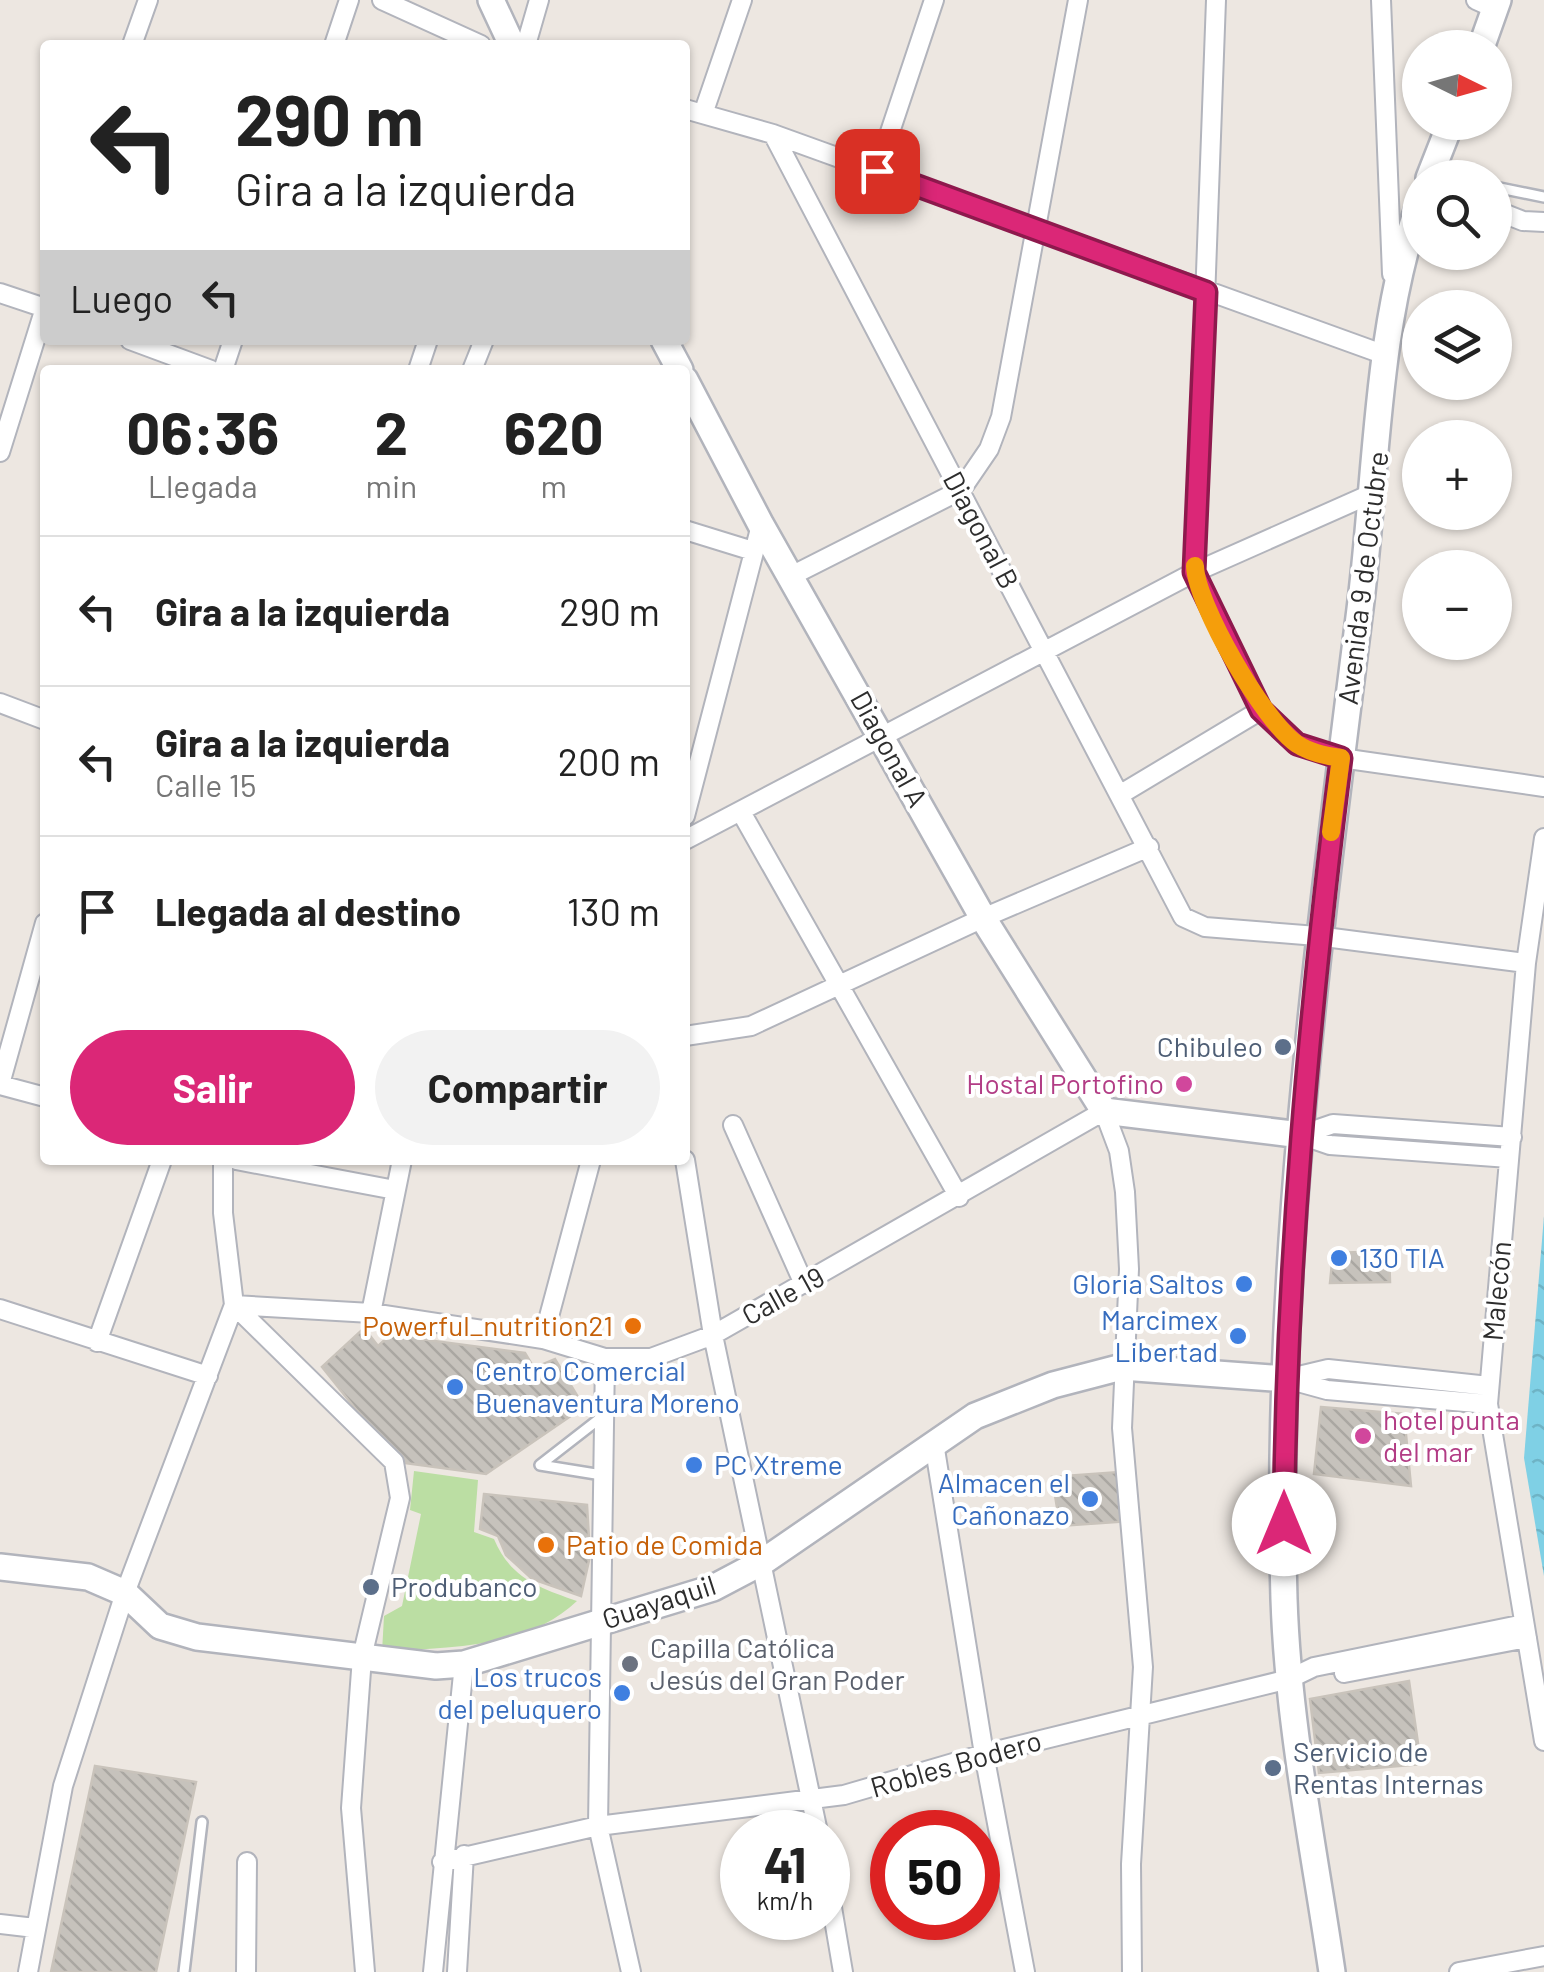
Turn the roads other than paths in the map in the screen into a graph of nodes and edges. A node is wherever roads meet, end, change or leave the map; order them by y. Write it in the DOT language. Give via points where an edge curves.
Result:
graph roads {
  1 [pos="148,0"];
  2 [pos="349,0"];
  3 [pos="382,0"];
  4 [pos="491,0"];
  5 [pos="539,0"];
  6 [pos="742,0"];
  7 [pos="934,0"];
  8 [pos="1078,0"];
  9 [pos="1216,0"];
  10 [pos="1381,0"];
  11 [pos="1494,2"];
  12 [pos="1486,30"];
  13 [pos="134,40"];
  14 [pos="336,40"];
  15 [pos="470,40"];
  16 [pos="510,40"];
  17 [pos="527,40"];
  18 [pos="694,111"];
  19 [pos="773,134"];
  20 [pos="877,171"];
  21 [pos="1512,190"];
  22 [pos="1544,197"];
  23 [pos="1512,218"];
  24 [pos="1544,222"];
  25 [pos="1038,228"];
  26 [pos="1402,260"];
  27 [pos="0,292"];
  28 [pos="1206,292"];
  29 [pos="40,306"];
  30 [pos="1394,307"];
  31 [pos="40,324"];
  32 [pos="144,345"];
  33 [pos="1388,356"];
  34 [pos="198,365"];
  35 [pos="690,390"];
  36 [pos="0,452"];
  37 [pos="961,490"];
  38 [pos="1373,493"];
  39 [pos="761,525"];
  40 [pos="690,531"];
  41 [pos="752,550"];
  42 [pos="1194,572"];
  43 [pos="790,576"];
  44 [pos="1046,653"];
  45 [pos="0,703"];
  46 [pos="1261,710"];
  47 [pos="40,718"];
  48 [pos="882,737"];
  49 [pos="1341,758"];
  50 [pos="1544,787"];
  51 [pos="1121,794"];
  52 [pos="690,796"];
  53 [pos="741,812"];
  54 [pos="690,838"];
  55 [pos="1544,838"];
  56 [pos="1148,847"];
  57 [pos="983,918"];
  58 [pos="1318,936"];
  59 [pos="40,941"];
  60 [pos="1526,963"];
  61 [pos="840,983"];
  62 [pos="690,1035"];
  63 [pos="0,1084"];
  64 [pos="40,1096"];
  65 [pos="1104,1111"];
  66 [pos="733,1125"];
  67 [pos="1293,1134"];
  68 [pos="1512,1137"];
  69 [pos="1509,1158"];
  70 [pos="160,1165"];
  71 [pos="223,1165"];
  72 [pos="262,1165"];
  73 [pos="401,1165"];
  74 [pos="590,1165"];
  75 [pos="685,1165"];
  76 [pos="395,1190"];
  77 [pos="959,1197"];
  78 [pos="804,1284"];
  79 [pos="234,1306"];
  80 [pos="0,1309"];
  81 [pos="371,1313"];
  82 [pos="713,1335"];
  83 [pos="543,1339"];
  84 [pos="97,1342"];
  85 [pos="605,1358"];
  86 [pos="1122,1367"];
  87 [pos="208,1376"];
  88 [pos="1286,1378"];
  89 [pos="1489,1395"];
  90 [pos="603,1416"];
  91 [pos="934,1443"];
  92 [pos="602,1476"];
  93 [pos="764,1561"];
  94 [pos="0,1567"];
  95 [pos="125,1593"];
  96 [pos="600,1621"];
  97 [pos="1526,1631"];
  98 [pos="362,1657"];
  99 [pos="464,1664"];
  100 [pos="1289,1679"];
  101 [pos="1143,1713"];
  102 [pos="1544,1741"];
  103 [pos="984,1754"];
  104 [pos="813,1800"];
  105 [pos="815,1810"];
  106 [pos="202,1822"];
  107 [pos="598,1826"];
  108 [pos="464,1855"];
  109 [pos="248,1862"];
  110 [pos="442,1862"];
  111 [pos="0,1924"];
  112 [pos="35,1928"];
  113 [pos="838,1940"];
  114 [pos="1544,1956"];
  115 [pos="28,1972"];
  116 [pos="184,1972"];
  117 [pos="246,1972"];
  118 [pos="365,1972"];
  119 [pos="433,1972"];
  120 [pos="457,1972"];
  121 [pos="631,1972"];
  122 [pos="843,1972"];
  123 [pos="1025,1972"];
  124 [pos="1132,1972"];
  125 [pos="1332,1972"];
  126 [pos="1459,1972"];
  1 -- 13 [label="street"];
  2 -- 14 [label="street"];
  3 -- 15 [label="street"];
  4 -- 16 [label="street"];
  5 -- 17 [label="street"];
  6 -- 18 [label="street"];
  7 -- 20 [label="street"];
  8 -- 25 [label="street"];
  9 -- 28 [label="street"];
  10 -- 30 [label="street"];
  11 -- 12 [label="street"];
  18 -- 19 [label="street"];
  19 -- 20 [label="street"];
  19 -- 37 [label="street, Diagonal B"];
  20 -- 25 [label="street"];
  21 -- 22 [label="lane"];
  23 -- 24 [label="street"];
  25 -- 28 [label="street"];
  25 -- 37 [label="street" via="1000,417 989,450"];
  26 -- 30 [label="street, Avenida 9 de Octubre"];
  27 -- 29 [label="street"];
  28 -- 33 [label="street"];
  28 -- 42 [label="street"];
  30 -- 33 [label="street, Avenida 9 de Octubre"];
  31 -- 36 [label="street"];
  32 -- 34 [label="street"];
  33 -- 38 [label="street, Avenida 9 de Octubre"];
  35 -- 39 [label="street, Diagonal A"];
  37 -- 43 [label="street"];
  37 -- 44 [label="street, Diagonal B"];
  38 -- 42 [label="street"];
  38 -- 49 [label="street, Avenida 9 de Octubre"];
  39 -- 41 [label="street"];
  39 -- 43 [label="street, Diagonal A"];
  40 -- 41 [label="street"];
  41 -- 52 [label="street"];
  42 -- 44 [label="street"];
  42 -- 46 [label="street"];
  43 -- 48 [label="street, Diagonal A"];
  44 -- 48 [label="street"];
  44 -- 51 [label="street, Diagonal B"];
  45 -- 47 [label="street"];
  46 -- 49 [label="street" via="1297,744"];
  46 -- 51 [label="street"];
  48 -- 53 [label="street"];
  48 -- 57 [label="street, Diagonal A"];
  49 -- 50 [label="street"];
  49 -- 58 [label="street, Avenida 9 de Octubre"];
  51 -- 56 [label="street, Diagonal B"];
  53 -- 54 [label="street"];
  53 -- 61 [label="street"];
  55 -- 60 [label="street, Malecón"];
  56 -- 57 [label="street"];
  56 -- 58 [label="street, Diagonal B" via="1192,924"];
  57 -- 61 [label="street"];
  57 -- 65 [label="street, Diagonal A"];
  58 -- 60 [label="street"];
  58 -- 67 [label="street, Avenida 9 de Octubre"];
  59 -- 63 [label="street"];
  60 -- 68 [label="street, Malecón"];
  61 -- 62 [label="street" via="751,1026"];
  61 -- 77 [label="street"];
  63 -- 64 [label="street"];
  65 -- 67 [label="street"];
  65 -- 77 [label="street, Calle 19"];
  65 -- 86 [label="street" via="1125,1192 1129,1269"];
  66 -- 78 [label="street"];
  67 -- 68 [label="street" via="1333,1124"];
  67 -- 69 [label="street" via="1330,1145"];
  67 -- 88 [label="street, Avenida 9 de Octubre"];
  68 -- 69 [label="street, Malecón"];
  69 -- 89 [label="street, Malecón"];
  70 -- 84 [label="street"];
  71 -- 79 [label="street"];
  72 -- 76 [label="street"];
  73 -- 76 [label="street"];
  74 -- 83 [label="street"];
  75 -- 82 [label="street"];
  76 -- 81 [label="street"];
  77 -- 78 [label="street, Calle 19"];
  78 -- 82 [label="street, Calle 19"];
  79 -- 81 [label="street, Calle 19"];
  79 -- 87 [label="street"];
  79 -- 98 [label="street" via="394,1462 400,1498"];
  80 -- 84 [label="street"];
  81 -- 83 [label="street, Calle 19"];
  82 -- 85 [label="street, Calle 19" via="652,1358"];
  82 -- 93 [label="street"];
  83 -- 85 [label="street, Calle 19"];
  84 -- 87 [label="street"];
  85 -- 90 [label="street"];
  86 -- 88 [label="street, Guayaquil"];
  86 -- 91 [label="street, Guayaquil" via="975,1416"];
  86 -- 101 [label="street"];
  87 -- 95 [label="street"];
  88 -- 89 [label="street, Guayaquil" via="1327,1390"];
  88 -- 100 [label="street, Avenida 9 de Octubre"];
  89 -- 97 [label="street, Malecón"];
  90 -- 92 [label="street"];
  90 -- 92 [label="lane" via="540,1464"];
  91 -- 93 [label="street, Guayaquil"];
  91 -- 103 [label="street"];
  92 -- 96 [label="street"];
  93 -- 96 [label="street, Guayaquil" via="713,1588"];
  93 -- 104 [label="street"];
  94 -- 95 [label="street, Guayaquil" via="88,1577"];
  95 -- 98 [label="street, Guayaquil" via="146,1618 197,1637"];
  95 -- 112 [label="street" via="63,1786"];
  96 -- 99 [label="street, Guayaquil"];
  96 -- 107 [label="street"];
  97 -- 100 [label="street, Robles Bodero" via="1314,1667"];
  97 -- 102 [label="street, Malecón"];
  98 -- 99 [label="street, Guayaquil"];
  98 -- 118 [label="street" via="351,1808"];
  99 -- 110 [label="street"];
  100 -- 101 [label="street, Robles Bodero"];
  100 -- 125 [label="street, Avenida 9 de Octubre"];
  101 -- 103 [label="street, Robles Bodero"];
  101 -- 124 [label="street" via="1131,1864"];
  103 -- 104 [label="street, Robles Bodero"];
  103 -- 123 [label="street"];
  104 -- 105 [label="street"];
  104 -- 107 [label="street, Robles Bodero"];
  106 -- 116 [label="lane"];
  107 -- 108 [label="street, Robles Bodero"];
  107 -- 121 [label="street"];
  108 -- 110 [label="street, Robles Bodero"];
  108 -- 120 [label="street"];
  109 -- 117 [label="street"];
  110 -- 119 [label="street"];
  111 -- 112 [label="street"];
  112 -- 115 [label="street"];
  113 -- 122 [label="street"];
  114 -- 126 [label="street"];
}
